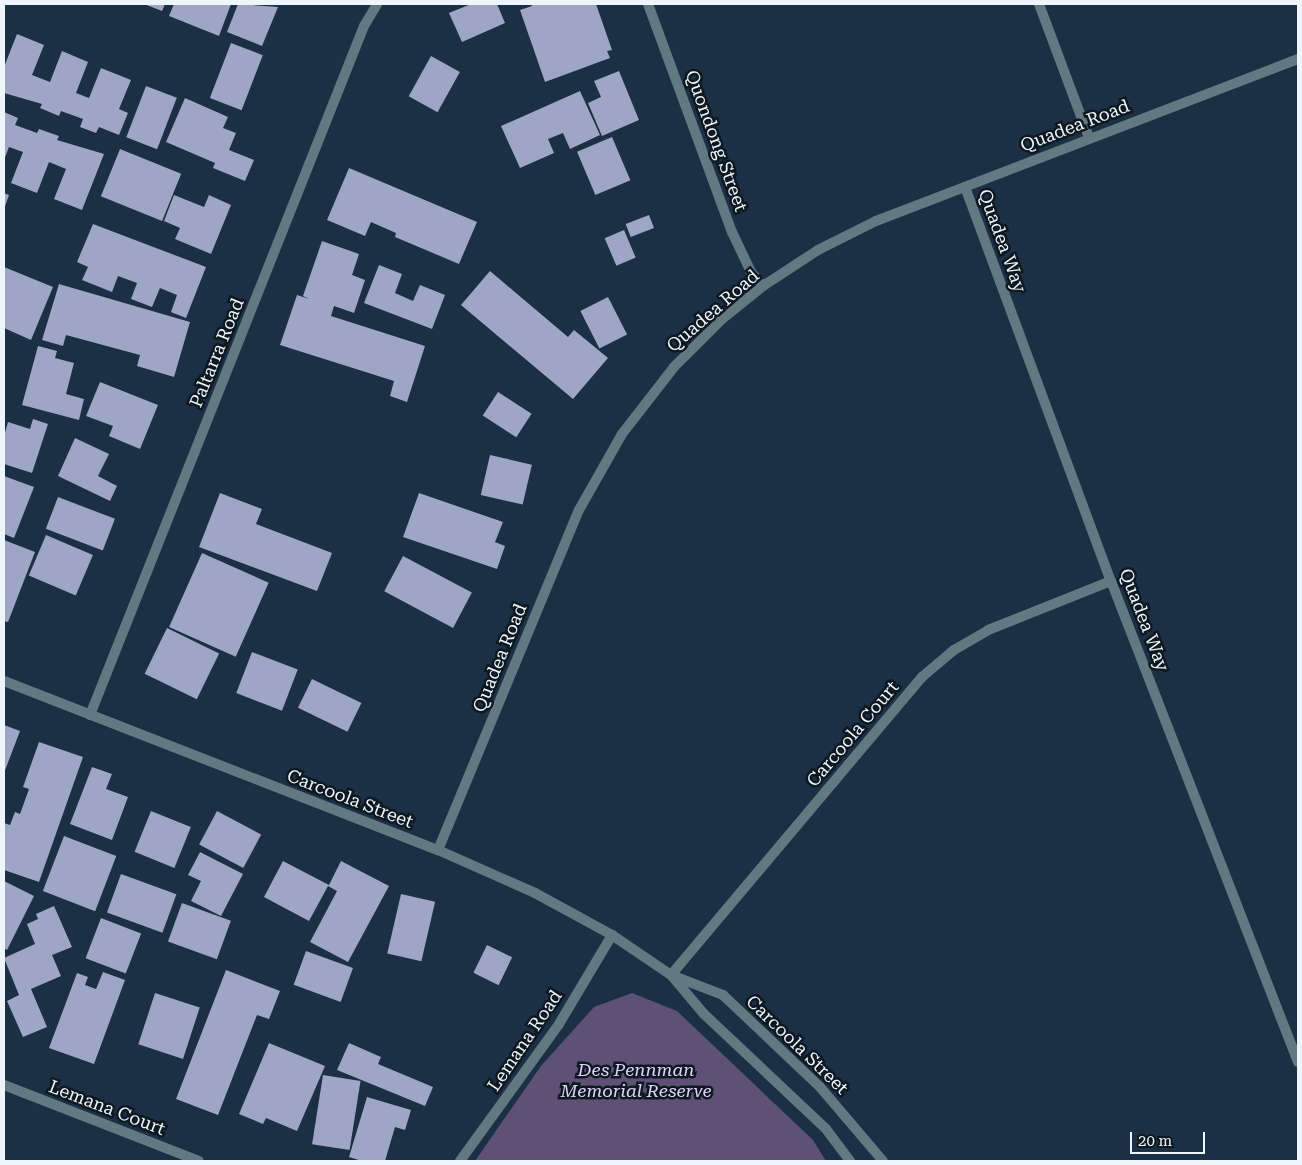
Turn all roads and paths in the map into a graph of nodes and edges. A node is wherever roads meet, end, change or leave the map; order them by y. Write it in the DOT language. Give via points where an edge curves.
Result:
graph roads {
  1 [pos="377,4"];
  2 [pos="648,4"];
  3 [pos="1039,4"];
  4 [pos="1298,59"];
  5 [pos="1090,138"];
  6 [pos="965,187"];
  7 [pos="763,286"];
  8 [pos="1111,581"];
  9 [pos="4,681"];
  10 [pos="90,715"];
  11 [pos="438,850"];
  12 [pos="612,935"];
  13 [pos="671,975"];
  14 [pos="1298,1062"];
  15 [pos="4,1085"];
  16 [pos="199,1161"];
  17 [pos="460,1161"];
  18 [pos="850,1161"];
  19 [pos="883,1161"];
  1 -- 10 [label="street, Paltarra Road" via="361,35"];
  2 -- 7 [label="street, Quondong Street" via="732,232 751,272"];
  3 -- 5 [label="street"];
  4 -- 5 [label="street, Quadea Road"];
  5 -- 6 [label="street, Quadea Road"];
  6 -- 7 [label="street, Quadea Road" via="876,221 818,250"];
  6 -- 8 [label="street, Quadea Way"];
  7 -- 11 [label="street, Quadea Road" via="722,319 674,367 617,442 579,510"];
  8 -- 13 [label="street, Carcoola Court" via="988,630 954,650 922,677"];
  8 -- 14 [label="street, Quadea Way"];
  9 -- 10 [label="street, Carcoola Street"];
  10 -- 11 [label="street, Carcoola Street"];
  11 -- 12 [label="street, Carcoola Street" via="535,893"];
  12 -- 13 [label="street, Carcoola Street"];
  12 -- 17 [label="street, Lemana Road" via="559,1024"];
  13 -- 18 [label="street, Carcoola Street" via="703,1013 826,1129"];
  13 -- 19 [label="street, Carcoola Street" via="723,994 820,1087"];
  15 -- 16 [label="street, Lemana Court"];
}
